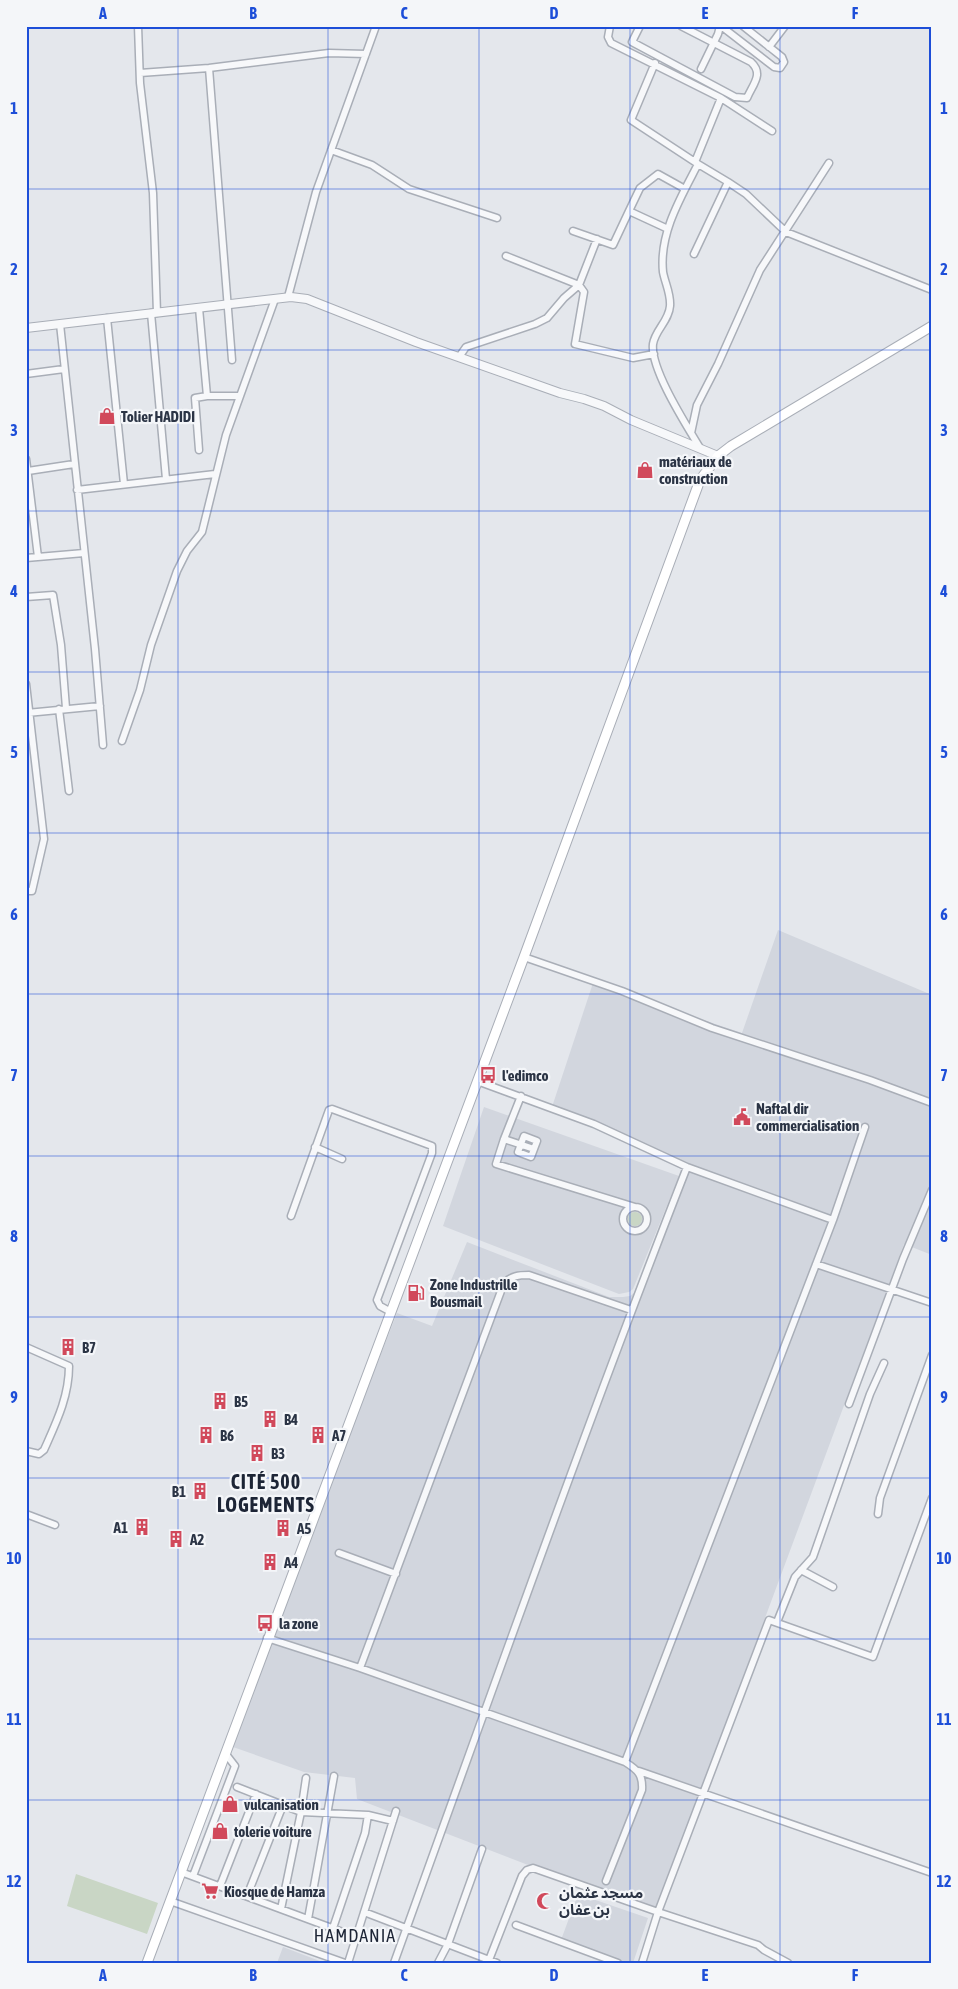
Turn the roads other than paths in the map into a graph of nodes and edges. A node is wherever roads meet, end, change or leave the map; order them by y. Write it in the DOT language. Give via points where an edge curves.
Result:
graph roads {
  1 [pos="138,26"];
  2 [pos="376,26"];
  3 [pos="610,26"];
  4 [pos="640,26"];
  5 [pos="681,26"];
  6 [pos="720,26"];
  7 [pos="743,26"];
  8 [pos="785,26"];
  9 [pos="714,43"];
  10 [pos="769,47"];
  11 [pos="366,54"];
  12 [pos="655,63"];
  13 [pos="209,68"];
  14 [pos="701,69"];
  15 [pos="140,74"];
  16 [pos="721,98"];
  17 [pos="772,131"];
  18 [pos="331,150"];
  19 [pos="696,163"];
  20 [pos="829,163"];
  21 [pos="728,182"];
  22 [pos="685,189"];
  23 [pos="629,211"];
  24 [pos="497,218"];
  25 [pos="668,229"];
  26 [pos="573,231"];
  27 [pos="786,232"];
  28 [pos="597,239"];
  29 [pos="694,254"];
  30 [pos="506,256"];
  31 [pos="579,285"];
  32 [pos="932,290"];
  33 [pos="288,297"];
  34 [pos="275,299"];
  35 [pos="227,305"];
  36 [pos="199,308"];
  37 [pos="154,313"];
  38 [pos="107,318"];
  39 [pos="60,324"];
  40 [pos="932,326"];
  41 [pos="26,328"];
  42 [pos="654,354"];
  43 [pos="459,357"];
  44 [pos="232,360"];
  45 [pos="64,369"];
  46 [pos="26,374"];
  47 [pos="207,396"];
  48 [pos="240,396"];
  49 [pos="691,433"];
  50 [pos="700,448"];
  51 [pos="199,450"];
  52 [pos="718,456"];
  53 [pos="26,459"];
  54 [pos="74,464"];
  55 [pos="28,471"];
  56 [pos="215,474"];
  57 [pos="166,479"];
  58 [pos="124,484"];
  59 [pos="77,490"];
  60 [pos="84,553"];
  61 [pos="38,557"];
  62 [pos="26,558"];
  63 [pos="26,597"];
  64 [pos="26,684"];
  65 [pos="100,706"];
  66 [pos="63,708"];
  67 [pos="28,713"];
  68 [pos="122,741"];
  69 [pos="103,745"];
  70 [pos="69,790"];
  71 [pos="26,890"];
  72 [pos="524,957"];
  73 [pos="477,1081"];
  74 [pos="521,1096"];
  75 [pos="932,1103"];
  76 [pos="864,1127"];
  77 [pos="504,1139"];
  78 [pos="521,1145"];
  79 [pos="315,1147"];
  80 [pos="342,1159"];
  81 [pos="687,1167"];
  82 [pos="932,1190"];
  83 [pos="929,1206"];
  84 [pos="635,1207"];
  85 [pos="291,1216"];
  86 [pos="833,1220"];
  87 [pos="816,1264"];
  88 [pos="892,1289"];
  89 [pos="932,1303"];
  90 [pos="631,1310"];
  91 [pos="391,1312"];
  92 [pos="26,1347"];
  93 [pos="932,1356"];
  94 [pos="884,1363"];
  95 [pos="849,1404"];
  96 [pos="26,1450"];
  97 [pos="932,1498"];
  98 [pos="26,1514"];
  99 [pos="878,1514"];
  100 [pos="55,1524"];
  101 [pos="339,1553"];
  102 [pos="801,1570"];
  103 [pos="396,1574"];
  104 [pos="833,1587"];
  105 [pos="777,1622"];
  106 [pos="267,1638"];
  107 [pos="360,1668"];
  108 [pos="483,1712"];
  109 [pos="225,1753"];
  110 [pos="625,1762"];
  111 [pos="639,1771"];
  112 [pos="334,1776"];
  113 [pos="306,1778"];
  114 [pos="214,1781"];
  115 [pos="228,1786"];
  116 [pos="237,1787"];
  117 [pos="703,1793"];
  118 [pos="256,1794"];
  119 [pos="207,1801"];
  120 [pos="221,1805"];
  121 [pos="283,1805"];
  122 [pos="396,1811"];
  123 [pos="301,1812"];
  124 [pos="328,1814"];
  125 [pos="368,1816"];
  126 [pos="393,1821"];
  127 [pos="482,1849"];
  128 [pos="181,1872"];
  129 [pos="932,1873"];
  130 [pos="193,1876"];
  131 [pos="606,1881"];
  132 [pos="220,1886"];
  133 [pos="247,1896"];
  134 [pos="170,1901"];
  135 [pos="281,1909"];
  136 [pos="364,1912"];
  137 [pos="658,1912"];
  138 [pos="308,1919"];
  139 [pos="516,1925"];
  140 [pos="332,1928"];
  141 [pos="406,1928"];
  142 [pos="356,1936"];
  143 [pos="448,1944"];
  144 [pos="488,1960"];
  145 [pos="147,1963"];
  146 [pos="346,1963"];
  147 [pos="394,1963"];
  148 [pos="438,1963"];
  149 [pos="497,1963"];
  150 [pos="618,1963"];
  151 [pos="642,1963"];
  152 [pos="788,1963"];
  1 -- 15 [label="street"];
  2 -- 11 [label="street"];
  3 -- 12 [label="street" via="608,37 612,43"];
  4 -- 9 [label="street" via="632,42 736,97 747,98 758,74 757,68"];
  5 -- 9 [label="street"];
  6 -- 9 [label="street"];
  6 -- 10 [label="street" via="774,67 780,68 784,62 782,57"];
  7 -- 10 [label="street"];
  8 -- 10 [label="street"];
  9 -- 14 [label="street"];
  11 -- 13 [label="street" via="329,54"];
  11 -- 18 [label="street"];
  12 -- 16 [label="street"];
  12 -- 19 [label="street" via="631,120"];
  13 -- 15 [label="street"];
  13 -- 35 [label="street"];
  15 -- 37 [label="street" via="153,193"];
  16 -- 17 [label="street"];
  16 -- 19 [label="street"];
  18 -- 24 [label="street" via="372,165 409,188"];
  18 -- 33 [label="street" via="316,192"];
  19 -- 21 [label="street"];
  19 -- 22 [label="street"];
  20 -- 27 [label="street"];
  21 -- 27 [label="street" via="770,214"];
  21 -- 29 [label="street"];
  22 -- 23 [label="street" via="658,174 640,188"];
  22 -- 25 [label="street"];
  23 -- 25 [label="street"];
  23 -- 28 [label="street" via="614,245"];
  25 -- 42 [label="street" via="663,271 670,308 655,338"];
  26 -- 28 [label="street"];
  27 -- 32 [label="street"];
  27 -- 49 [label="street" via="760,270 697,405"];
  28 -- 31 [label="street"];
  30 -- 31 [label="street"];
  31 -- 42 [label="street" via="584,292 575,344 633,358"];
  31 -- 43 [label="street" via="548,318 466,347"];
  33 -- 34 [label="street"];
  33 -- 43 [label="street" via="328,306"];
  34 -- 35 [label="street"];
  34 -- 48 [label="street"];
  35 -- 36 [label="street"];
  35 -- 44 [label="street"];
  36 -- 37 [label="street"];
  36 -- 47 [label="street"];
  37 -- 38 [label="street"];
  37 -- 57 [label="street"];
  38 -- 39 [label="street"];
  38 -- 58 [label="street"];
  39 -- 41 [label="street"];
  39 -- 45 [label="street"];
  40 -- 52 [label="main road"];
  42 -- 49 [label="street" via="679,414"];
  43 -- 50 [label="street" via="591,401"];
  45 -- 46 [label="street"];
  45 -- 54 [label="street"];
  47 -- 48 [label="street"];
  47 -- 51 [label="street" via="195,398"];
  48 -- 56 [label="street"];
  49 -- 50 [label="street"];
  50 -- 52 [label="street"];
  52 -- 72 [label="main road" via="700,480"];
  53 -- 55 [label="street"];
  54 -- 55 [label="street"];
  54 -- 59 [label="street"];
  55 -- 61 [label="street"];
  56 -- 57 [label="street"];
  56 -- 68 [label="street" via="202,532 177,571"];
  57 -- 58 [label="street"];
  58 -- 59 [label="street"];
  59 -- 60 [label="street"];
  60 -- 61 [label="street"];
  60 -- 65 [label="street"];
  61 -- 62 [label="street"];
  63 -- 66 [label="street" via="52,595 61,645"];
  64 -- 67 [label="street"];
  65 -- 66 [label="street"];
  65 -- 69 [label="street"];
  66 -- 67 [label="street"];
  66 -- 70 [label="street"];
  67 -- 71 [label="street" via="44,839 32,891"];
  72 -- 73 [label="main road"];
  72 -- 75 [label="street" via="622,991 712,1028"];
  73 -- 74 [label="street"];
  73 -- 91 [label="main road"];
  74 -- 77 [label="street"];
  74 -- 81 [label="street" via="594,1124"];
  76 -- 86 [label="street"];
  77 -- 78 [label="street"];
  77 -- 84 [label="street" via="496,1164"];
  78 -- 78 [label="street" via="518,1152 531,1157 538,1141 524,1136"];
  79 -- 80 [label="street"];
  79 -- 85 [label="street"];
  79 -- 91 [label="street" via="332,1109 432,1146 433,1151 377,1300 380,1306"];
  81 -- 86 [label="street"];
  81 -- 90 [label="street"];
  82 -- 83 [label="street"];
  83 -- 88 [label="street"];
  86 -- 87 [label="street"];
  87 -- 88 [label="street"];
  87 -- 110 [label="street"];
  88 -- 89 [label="street"];
  88 -- 95 [label="street"];
  90 -- 103 [label="street" via="529,1275 517,1275 504,1283"];
  90 -- 108 [label="street"];
  91 -- 106 [label="main road"];
  92 -- 96 [label="street" via="69,1366 69,1381 61,1411 44,1450 39,1454"];
  93 -- 99 [label="street" via="880,1498"];
  94 -- 102 [label="street" via="813,1557"];
  97 -- 105 [label="street" via="873,1657"];
  98 -- 100 [label="street"];
  101 -- 103 [label="street"];
  102 -- 104 [label="street"];
  102 -- 105 [label="street" via="795,1577"];
  103 -- 107 [label="street"];
  105 -- 117 [label="street" via="769,1620"];
  106 -- 107 [label="street"];
  106 -- 109 [label="main road"];
  107 -- 108 [label="street"];
  108 -- 110 [label="street"];
  108 -- 141 [label="street"];
  109 -- 114 [label="main road"];
  109 -- 115 [label="street" via="235,1766"];
  110 -- 111 [label="street"];
  111 -- 117 [label="street"];
  111 -- 131 [label="street" via="642,1790"];
  112 -- 124 [label="street"];
  113 -- 123 [label="street"];
  114 -- 115 [label="street"];
  114 -- 119 [label="main road"];
  115 -- 120 [label="street"];
  116 -- 118 [label="street"];
  117 -- 129 [label="street"];
  117 -- 137 [label="street"];
  118 -- 121 [label="street"];
  118 -- 132 [label="street"];
  119 -- 120 [label="street"];
  119 -- 128 [label="main road"];
  120 -- 130 [label="street"];
  121 -- 123 [label="street"];
  121 -- 133 [label="street"];
  122 -- 126 [label="street"];
  123 -- 124 [label="street"];
  123 -- 135 [label="street"];
  124 -- 125 [label="street"];
  124 -- 138 [label="street"];
  125 -- 126 [label="street"];
  125 -- 140 [label="street"];
  126 -- 136 [label="street"];
  127 -- 143 [label="street"];
  128 -- 130 [label="street"];
  128 -- 134 [label="main road"];
  130 -- 132 [label="street"];
  132 -- 133 [label="street"];
  133 -- 135 [label="street"];
  134 -- 145 [label="main road"];
  134 -- 146 [label="street"];
  135 -- 138 [label="street"];
  136 -- 141 [label="street"];
  136 -- 142 [label="street"];
  137 -- 144 [label="street" via="530,1868 522,1876"];
  137 -- 151 [label="street"];
  137 -- 152 [label="street" via="758,1945"];
  138 -- 140 [label="street"];
  139 -- 150 [label="street"];
  140 -- 142 [label="street"];
  141 -- 143 [label="street"];
  141 -- 147 [label="street"];
  142 -- 146 [label="street"];
  143 -- 144 [label="street"];
  143 -- 148 [label="street"];
  144 -- 149 [label="street"];
}
